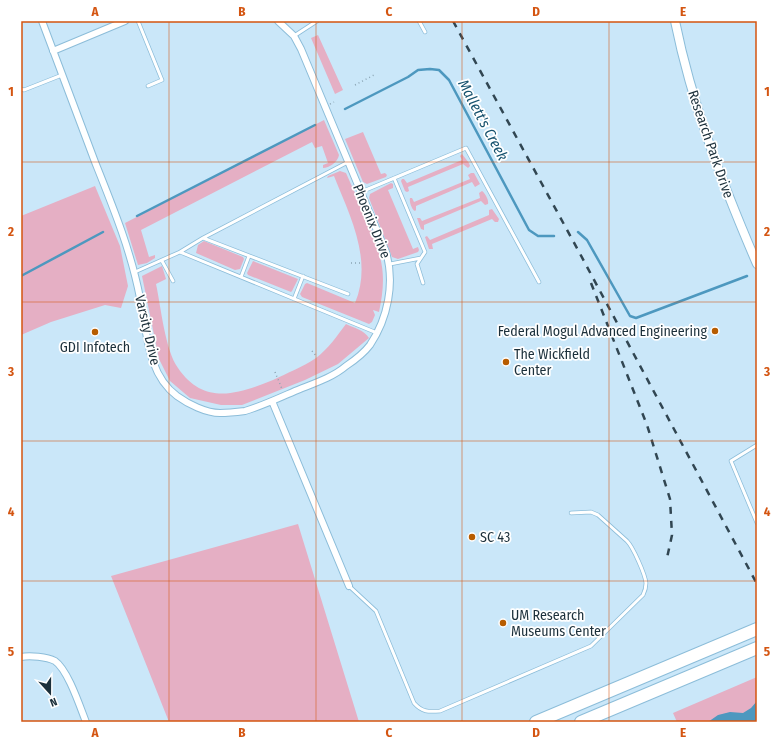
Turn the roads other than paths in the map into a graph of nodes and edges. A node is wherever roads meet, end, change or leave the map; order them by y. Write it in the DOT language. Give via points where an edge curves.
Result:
graph roads {
  1 [pos="42,21"];
  2 [pos="125,21"];
  3 [pos="138,21"];
  4 [pos="278,21"];
  5 [pos="317,21"];
  6 [pos="419,21"];
  7 [pos="675,21"];
  8 [pos="425,32"];
  9 [pos="294,36"];
  10 [pos="53,51"];
  11 [pos="62,75"];
  12 [pos="148,86"];
  13 [pos="21,89"];
  14 [pos="348,162"];
  15 [pos="394,178"];
  16 [pos="361,192"];
  17 [pos="203,238"];
  18 [pos="180,252"];
  19 [pos="249,256"];
  20 [pos="421,258"];
  21 [pos="162,261"];
  22 [pos="390,264"];
  23 [pos="757,264"];
  24 [pos="135,272"];
  25 [pos="303,276"];
  26 [pos="241,277"];
  27 [pos="173,280"];
  28 [pos="539,282"];
  29 [pos="423,283"];
  30 [pos="348,294"];
  31 [pos="294,299"];
  32 [pos="377,333"];
  33 [pos="272,401"];
  34 [pos="757,445"];
  35 [pos="571,513"];
  36 [pos="757,523"];
  37 [pos="349,586"];
  38 [pos="757,629"];
  39 [pos="757,648"];
  40 [pos="21,657"];
  41 [pos="86,722"];
  42 [pos="536,722"];
  43 [pos="581,722"];
  1 -- 10 [label="street, Varsity Drive"];
  2 -- 10 [label="street"];
  3 -- 12 [label="lane" via="162,80"];
  4 -- 9 [label="street, Phoenix Drive"];
  5 -- 9 [label="lane"];
  6 -- 8 [label="lane"];
  7 -- 23 [label="street, Research Park Drive" via="693,93 716,163"];
  9 -- 14 [label="street, Phoenix Drive"];
  10 -- 11 [label="street, Varsity Drive"];
  11 -- 13 [label="lane"];
  11 -- 24 [label="street, Varsity Drive"];
  14 -- 16 [label="street, Phoenix Drive"];
  14 -- 17 [label="lane"];
  15 -- 16 [label="lane"];
  15 -- 20 [label="lane" via="425,252"];
  15 -- 28 [label="lane" via="466,148"];
  16 -- 22 [label="street, Phoenix Drive"];
  17 -- 18 [label="lane"];
  17 -- 19 [label="lane"];
  18 -- 21 [label="lane"];
  18 -- 26 [label="lane"];
  19 -- 25 [label="lane"];
  19 -- 26 [label="lane"];
  20 -- 22 [label="lane"];
  20 -- 29 [label="lane" via="417,264"];
  21 -- 24 [label="lane"];
  21 -- 27 [label="lane"];
  22 -- 32 [label="street, Phoenix Drive" via="388,299"];
  24 -- 33 [label="street, Varsity Drive" via="150,352 164,384 177,396 198,408 218,413 244,411"];
  25 -- 30 [label="lane"];
  25 -- 31 [label="lane"];
  26 -- 31 [label="lane"];
  31 -- 32 [label="lane"];
  32 -- 33 [label="street, Phoenix Drive" via="369,346 342,370"];
  33 -- 37 [label="street"];
  34 -- 36 [label="lane" via="731,461"];
  35 -- 37 [label="lane" via="591,512 598,515 631,545 645,578 646,590 643,595 591,646 440,711 424,711 414,703 376,611"];
  38 -- 42 [label="highway"];
  39 -- 43 [label="highway"];
  40 -- 41 [label="street" via="37,656 55,662 69,678"];
}
